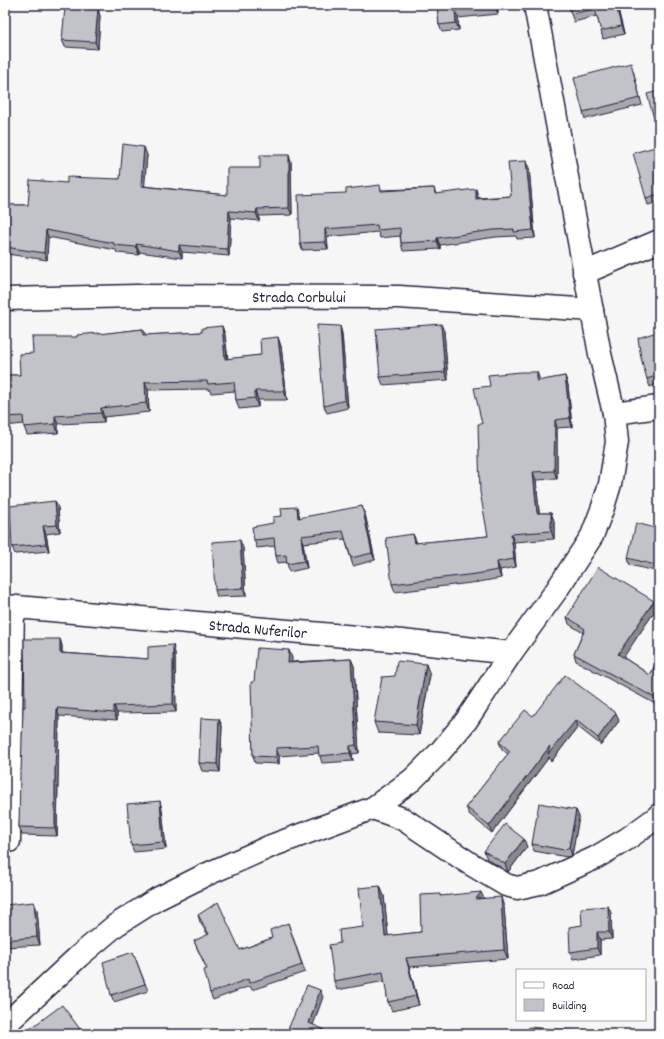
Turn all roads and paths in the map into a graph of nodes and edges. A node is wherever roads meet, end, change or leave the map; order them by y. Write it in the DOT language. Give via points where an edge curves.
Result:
graph roads {
  1 [pos="535,5"];
  2 [pos="659,241"];
  3 [pos="584,273"];
  4 [pos="5,299"];
  5 [pos="592,310"];
  6 [pos="659,407"];
  7 [pos="614,413"];
  8 [pos="9,607"];
  9 [pos="511,653"];
  10 [pos="373,808"];
  11 [pos="659,815"];
  12 [pos="9,841"];
  13 [pos="5,1025"];
  1 -- 3 [label="street"];
  2 -- 3 [label="street"];
  3 -- 5 [label="street"];
  4 -- 5 [label="street, Strada Corbului" via="399,296"];
  5 -- 7 [label="street"];
  6 -- 7 [label="street"];
  7 -- 9 [label="street" via="617,442 610,484 592,536"];
  8 -- 9 [label="street, Strada Nuferilor" via="402,641"];
  8 -- 12 [label="street"];
  9 -- 10 [label="street" via="466,721 440,752 412,780"];
  10 -- 11 [label="street" via="403,819 506,885 517,888 540,882 595,858"];
  10 -- 13 [label="street" via="271,846 157,899 116,925"];
}
